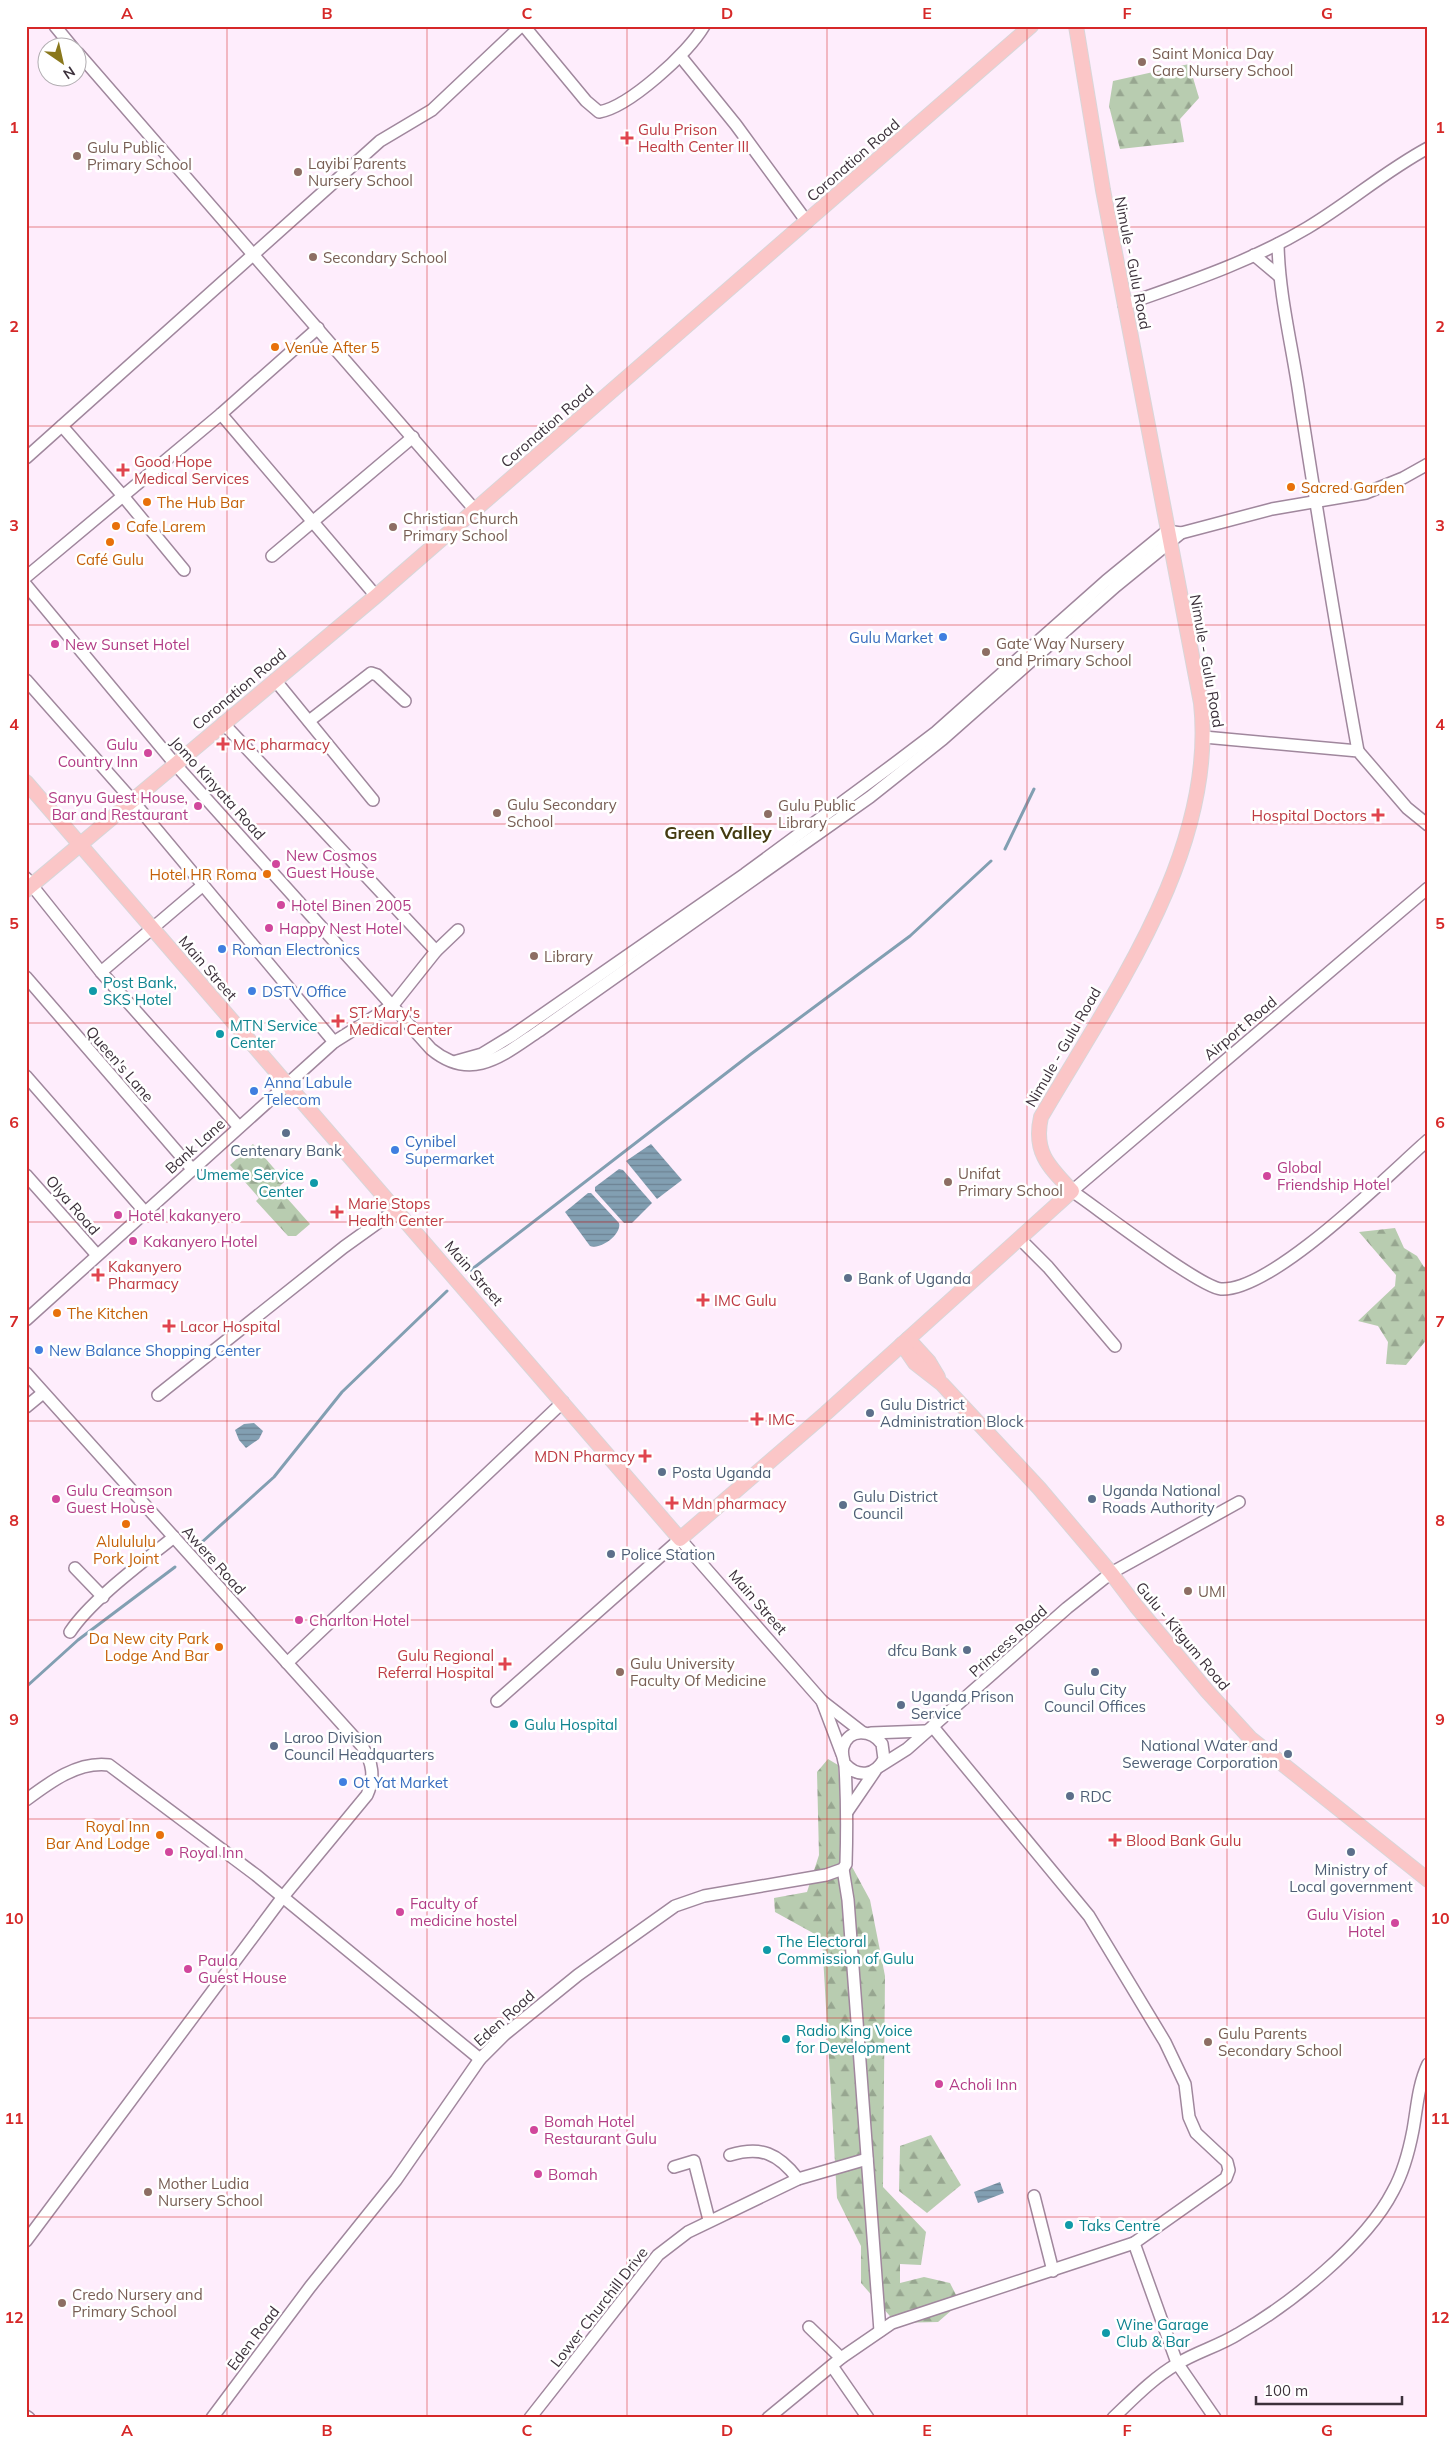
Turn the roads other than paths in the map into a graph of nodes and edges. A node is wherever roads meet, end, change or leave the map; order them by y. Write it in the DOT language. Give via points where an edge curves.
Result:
graph roads {
  1 [pos="55,26"];
  2 [pos="523,26"];
  3 [pos="704,26"];
  4 [pos="1031,26"];
  5 [pos="1076,26"];
  6 [pos="65,38"];
  7 [pos="681,57"];
  8 [pos="88,65"];
  9 [pos="1428,148"];
  10 [pos="807,222"];
  11 [pos="1278,244"];
  12 [pos="252,255"];
  13 [pos="1254,255"];
  14 [pos="1279,276"];
  15 [pos="1124,305"];
  16 [pos="318,328"];
  17 [pos="221,414"];
  18 [pos="62,426"];
  19 [pos="413,437"];
  20 [pos="28,453"];
  21 [pos="1428,464"];
  22 [pos="123,496"];
  23 [pos="1315,500"];
  24 [pos="474,510"];
  25 [pos="314,520"];
  26 [pos="1172,536"];
  27 [pos="272,556"];
  28 [pos="184,570"];
  29 [pos="26,577"];
  30 [pos="26,585"];
  31 [pos="376,596"];
  32 [pos="26,680"];
  33 [pos="275,680"];
  34 [pos="405,701"];
  35 [pos="309,721"];
  36 [pos="223,723"];
  37 [pos="1204,737"];
  38 [pos="1358,751"];
  39 [pos="175,764"];
  40 [pos="26,782"];
  41 [pos="132,800"];
  42 [pos="373,800"];
  43 [pos="1428,825"];
  44 [pos="80,845"];
  45 [pos="28,884"];
  46 [pos="202,886"];
  47 [pos="1428,888"];
  48 [pos="152,929"];
  49 [pos="458,930"];
  50 [pos="436,950"];
  51 [pos="101,972"];
  52 [pos="26,978"];
  53 [pos="393,1005"];
  54 [pos="334,1042"];
  55 [pos="26,1076"];
  56 [pos="286,1085"];
  57 [pos="239,1127"];
  58 [pos="1428,1140"];
  59 [pos="192,1169"];
  60 [pos="26,1175"];
  61 [pos="1072,1191"];
  62 [pos="397,1209"];
  63 [pos="145,1212"];
  64 [pos="1020,1239"];
  65 [pos="96,1255"];
  66 [pos="26,1320"];
  67 [pos="925,1324"];
  68 [pos="905,1342"];
  69 [pos="1114,1346"];
  70 [pos="886,1358"];
  71 [pos="922,1363"];
  72 [pos="26,1373"];
  73 [pos="43,1393"];
  74 [pos="158,1395"];
  75 [pos="563,1402"];
  76 [pos="26,1408"];
  77 [pos="1239,1502"];
  78 [pos="174,1537"];
  79 [pos="680,1538"];
  80 [pos="75,1568"];
  81 [pos="1112,1573"];
  82 [pos="103,1597"];
  83 [pos="70,1632"];
  84 [pos="287,1663"];
  85 [pos="497,1701"];
  86 [pos="822,1701"];
  87 [pos="929,1729"];
  88 [pos="867,1733"];
  89 [pos="843,1759"];
  90 [pos="877,1768"];
  91 [pos="26,1800"];
  92 [pos="847,1812"];
  93 [pos="843,1869"];
  94 [pos="1428,1880"];
  95 [pos="282,1898"];
  96 [pos="480,2059"];
  97 [pos="1428,2064"];
  98 [pos="730,2155"];
  99 [pos="867,2159"];
  100 [pos="674,2167"];
  101 [pos="798,2178"];
  102 [pos="1034,2196"];
  103 [pos="709,2220"];
  104 [pos="26,2241"];
  105 [pos="1134,2243"];
  106 [pos="1053,2271"];
  107 [pos="808,2327"];
  108 [pos="880,2331"];
  109 [pos="836,2362"];
  110 [pos="1177,2363"];
  111 [pos="212,2418"];
  112 [pos="530,2418"];
  113 [pos="768,2418"];
  114 [pos="868,2418"];
  115 [pos="1113,2418"];
  116 [pos="1215,2418"];
  1 -- 6 [label="street"];
  2 -- 7 [label="street" via="586,101 600,112 620,106"];
  2 -- 12 [label="street" via="432,110 380,141"];
  3 -- 7 [label="street"];
  4 -- 10 [label="main road, Coronation Road"];
  5 -- 15 [label="main road, Nimule - Gulu Road"];
  7 -- 10 [label="street"];
  8 -- 12 [label="street"];
  9 -- 11 [label="street"];
  10 -- 24 [label="main road, Coronation Road"];
  11 -- 13 [label="street"];
  11 -- 14 [label="street"];
  12 -- 16 [label="street"];
  12 -- 18 [label="street"];
  13 -- 14 [label="street"];
  13 -- 15 [label="street"];
  14 -- 23 [label="street"];
  15 -- 26 [label="main road, Nimule - Gulu Road"];
  16 -- 17 [label="street"];
  16 -- 19 [label="street"];
  17 -- 22 [label="street"];
  17 -- 25 [label="street"];
  18 -- 20 [label="street"];
  18 -- 22 [label="street"];
  19 -- 24 [label="street"];
  19 -- 25 [label="street"];
  21 -- 23 [label="street" via="1379,489"];
  22 -- 28 [label="street"];
  22 -- 29 [label="street"];
  23 -- 26 [label="street"];
  23 -- 38 [label="street"];
  24 -- 31 [label="main road, Coronation Road"];
  25 -- 27 [label="street"];
  25 -- 31 [label="street"];
  26 -- 37 [label="main road, Nimule - Gulu Road"];
  26 -- 53 [label="street, Jomo Kinyata Road" via="1106,581 936,732 810,833 513,1036 482,1054 451,1062 431,1049"];
  30 -- 39 [label="street, Jomo Kinyata Road"];
  31 -- 33 [label="main road, Coronation Road"];
  32 -- 41 [label="street"];
  33 -- 35 [label="street"];
  33 -- 36 [label="main road, Coronation Road"];
  34 -- 35 [label="street" via="370,672"];
  35 -- 42 [label="street"];
  36 -- 39 [label="main road, Coronation Road"];
  36 -- 50 [label="street"];
  37 -- 38 [label="street"];
  37 -- 61 [label="main road, Nimule - Gulu Road" via="1199,787 1165,894 1142,943 1041,1117 1038,1142 1043,1156"];
  38 -- 43 [label="street" via="1407,808"];
  39 -- 41 [label="main road, Coronation Road"];
  39 -- 53 [label="street, Jomo Kinyata Road"];
  40 -- 44 [label="main road, Main Street"];
  41 -- 44 [label="main road, Coronation Road"];
  41 -- 46 [label="street"];
  44 -- 45 [label="main road, Coronation Road"];
  44 -- 48 [label="main road, Main Street"];
  45 -- 51 [label="street"];
  46 -- 48 [label="street"];
  46 -- 54 [label="street"];
  47 -- 61 [label="street, Airport Road"];
  48 -- 51 [label="street"];
  48 -- 56 [label="main road, Main Street"];
  49 -- 50 [label="street, Bank Lane"];
  50 -- 53 [label="street, Bank Lane"];
  51 -- 57 [label="street"];
  52 -- 59 [label="street, Queen's Lane"];
  53 -- 54 [label="street, Bank Lane"];
  54 -- 56 [label="street, Bank Lane"];
  55 -- 63 [label="street"];
  56 -- 57 [label="street, Bank Lane"];
  56 -- 62 [label="main road, Main Street"];
  57 -- 59 [label="street, Bank Lane"];
  58 -- 61 [label="street" via="1349,1212 1295,1255 1247,1284 1234,1287 1220,1289 1210,1285"];
  59 -- 63 [label="street, Bank Lane"];
  60 -- 65 [label="street, Olya Road"];
  61 -- 64 [label="main road"];
  62 -- 74 [label="street" via="344,1247"];
  62 -- 75 [label="main road, Main Street"];
  63 -- 65 [label="street, Bank Lane"];
  64 -- 67 [label="main road"];
  64 -- 69 [label="street" via="1048,1267"];
  65 -- 66 [label="street, Bank Lane"];
  67 -- 68 [label="main road"];
  67 -- 71 [label="main road"];
  68 -- 70 [label="main road"];
  68 -- 71 [label="main road, Gulu - Kitgum Road"];
  70 -- 71 [label="main road"];
  70 -- 79 [label="main road"];
  71 -- 81 [label="main road, Gulu - Kitgum Road" via="1039,1488"];
  72 -- 73 [label="street, Awere Road"];
  73 -- 76 [label="street"];
  73 -- 78 [label="street, Awere Road"];
  75 -- 79 [label="main road, Main Street"];
  75 -- 84 [label="street"];
  77 -- 81 [label="street, Princess Road"];
  78 -- 82 [label="street"];
  78 -- 84 [label="street, Awere Road"];
  79 -- 85 [label="street"];
  79 -- 86 [label="street, Main Street"];
  80 -- 82 [label="street"];
  81 -- 87 [label="street, Princess Road" via="1067,1608"];
  81 -- 94 [label="main road, Gulu - Kitgum Road" via="1207,1691 1250,1738"];
  82 -- 83 [label="street"];
  84 -- 95 [label="street, Awere Road" via="362,1746 373,1771 367,1795"];
  86 -- 88 [label="street"];
  86 -- 89 [label="street"];
  87 -- 88 [label="street"];
  87 -- 90 [label="street, Princess Road" via="907,1749"];
  87 -- 105 [label="street" via="1088,1916 1165,2042 1185,2084 1189,2117 1196,2133 1227,2162 1226,2178"];
  88 -- 89 [label="street" via="850,1736 843,1747"];
  88 -- 90 [label="street" via="882,1744 884,1751"];
  89 -- 90 [label="street" via="850,1770 858,1774 867,1774"];
  89 -- 92 [label="street"];
  90 -- 92 [label="street"];
  91 -- 95 [label="street" via="74,1770 88,1765 109,1765"];
  92 -- 93 [label="street" via="846,1864"];
  93 -- 96 [label="street, Eden Road" via="826,1875 704,1896 675,1906 578,1975 504,2035"];
  93 -- 99 [label="street"];
  95 -- 96 [label="street"];
  95 -- 104 [label="street"];
  96 -- 111 [label="street, Eden Road" via="396,2180 310,2287"];
  97 -- 110 [label="street" via="1405,2162 1393,2192 1372,2224 1289,2301 1238,2334"];
  98 -- 101 [label="street" via="749,2149 768,2152"];
  99 -- 101 [label="street, Lower Churchill Drive"];
  99 -- 108 [label="street"];
  100 -- 103 [label="street" via="694,2161"];
  101 -- 103 [label="street, Lower Churchill Drive"];
  102 -- 106 [label="street"];
  103 -- 112 [label="street, Lower Churchill Drive" via="658,2255"];
  105 -- 106 [label="street"];
  105 -- 110 [label="street"];
  106 -- 108 [label="street" via="892,2323"];
  107 -- 109 [label="street"];
  108 -- 109 [label="street"];
  109 -- 113 [label="street"];
  109 -- 114 [label="street"];
  110 -- 115 [label="street"];
  110 -- 116 [label="street"];
}
